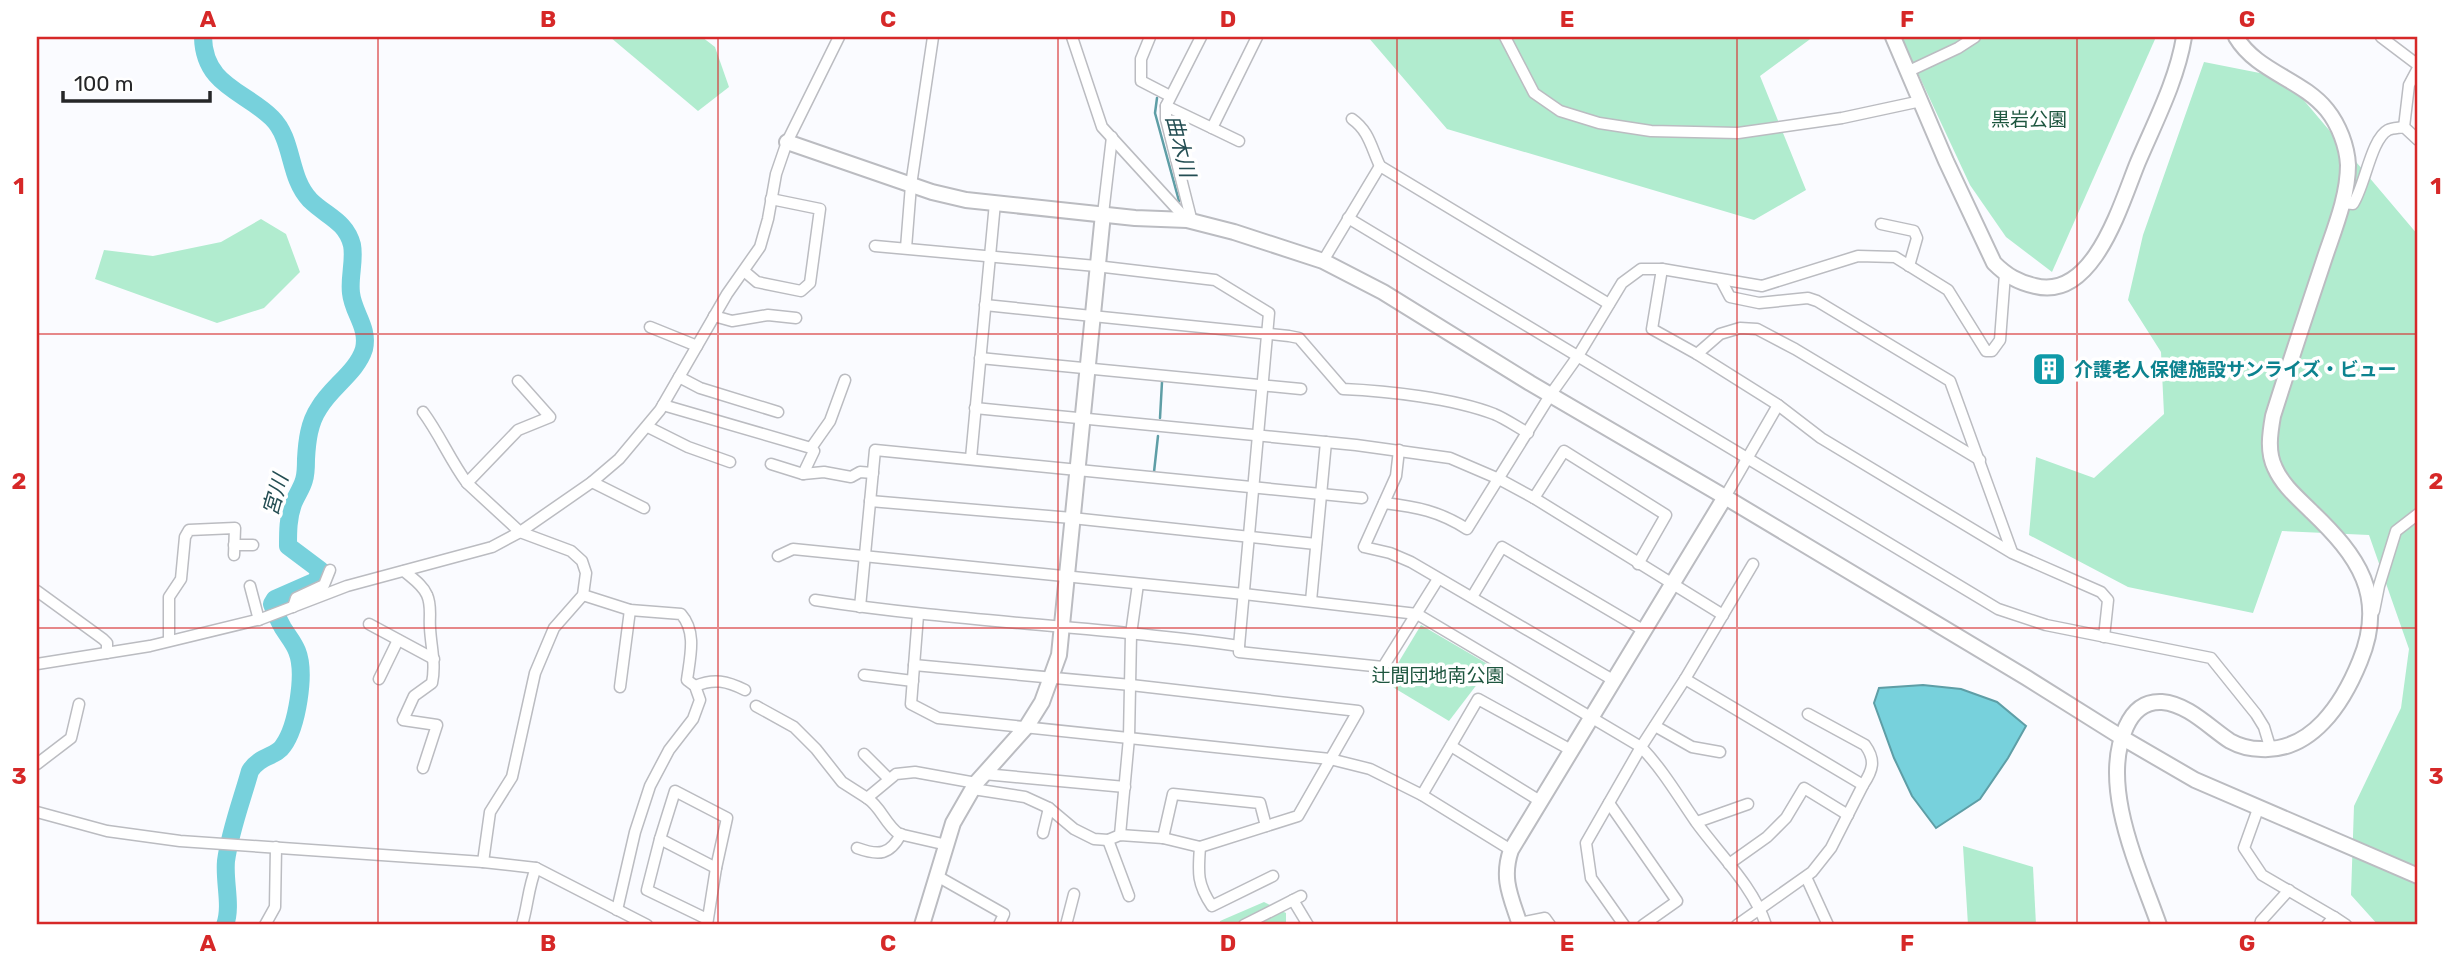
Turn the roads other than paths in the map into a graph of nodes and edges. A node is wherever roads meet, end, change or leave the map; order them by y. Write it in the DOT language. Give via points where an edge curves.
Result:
graph roads {
  1 [pos="839,37"];
  2 [pos="933,37"];
  3 [pos="1072,37"];
  4 [pos="1150,37"];
  5 [pos="1200,37"];
  6 [pos="1258,37"];
  7 [pos="1505,37"];
  8 [pos="1893,37"];
  9 [pos="1975,37"];
  10 [pos="2185,37"];
  11 [pos="2236,37"];
  12 [pos="2381,37"];
  13 [pos="2392,40"];
  14 [pos="2418,66"];
  15 [pos="1909,71"];
  16 [pos="1168,101"];
  17 [pos="1922,101"];
  18 [pos="1352,119"];
  19 [pos="2404,127"];
  20 [pos="1212,128"];
  21 [pos="1112,137"];
  22 [pos="2418,140"];
  23 [pos="1239,141"];
  24 [pos="787,142"];
  25 [pos="1380,166"];
  26 [pos="911,185"];
  27 [pos="771,199"];
  28 [pos="995,203"];
  29 [pos="2343,203"];
  30 [pos="1102,214"];
  31 [pos="1348,218"];
  32 [pos="1190,221"];
  33 [pos="1881,224"];
  34 [pos="875,246"];
  35 [pos="906,248"];
  36 [pos="990,256"];
  37 [pos="1323,261"];
  38 [pos="1096,266"];
  39 [pos="1909,266"];
  40 [pos="1662,269"];
  41 [pos="744,271"];
  42 [pos="2006,274"];
  43 [pos="1721,280"];
  44 [pos="1609,304"];
  45 [pos="985,305"];
  46 [pos="1092,314"];
  47 [pos="713,316"];
  48 [pos="796,318"];
  49 [pos="650,327"];
  50 [pos="1269,333"];
  51 [pos="697,346"];
  52 [pos="1698,354"];
  53 [pos="1578,356"];
  54 [pos="980,358"];
  55 [pos="1087,368"];
  56 [pos="679,377"];
  57 [pos="845,380"];
  58 [pos="518,381"];
  59 [pos="1264,385"];
  60 [pos="1301,389"];
  61 [pos="1551,394"];
  62 [pos="663,405"];
  63 [pos="1778,405"];
  64 [pos="975,408"];
  65 [pos="423,412"];
  66 [pos="778,412"];
  67 [pos="1082,418"];
  68 [pos="648,427"];
  69 [pos="1528,433"];
  70 [pos="1258,436"];
  71 [pos="1326,442"];
  72 [pos="811,448"];
  73 [pos="1399,450"];
  74 [pos="1748,457"];
  75 [pos="971,458"];
  76 [pos="1980,460"];
  77 [pos="730,462"];
  78 [pos="771,464"];
  79 [pos="1077,468"];
  80 [pos="873,472"];
  81 [pos="803,474"];
  82 [pos="1499,479"];
  83 [pos="592,482"];
  84 [pos="467,483"];
  85 [pos="1254,487"];
  86 [pos="1321,494"];
  87 [pos="1725,497"];
  88 [pos="1362,498"];
  89 [pos="1534,498"];
  90 [pos="870,501"];
  91 [pos="1384,503"];
  92 [pos="644,508"];
  93 [pos="2418,514"];
  94 [pos="1072,518"];
  95 [pos="520,532"];
  96 [pos="1250,537"];
  97 [pos="1316,544"];
  98 [pos="253,545"];
  99 [pos="2012,553"];
  100 [pos="778,556"];
  101 [pos="865,557"];
  102 [pos="1753,564"];
  103 [pos="1639,565"];
  104 [pos="330,570"];
  105 [pos="404,571"];
  106 [pos="1066,576"];
  107 [pos="1438,579"];
  108 [pos="1138,584"];
  109 [pos="1671,584"];
  110 [pos="250,586"];
  111 [pos="37,591"];
  112 [pos="1244,594"];
  113 [pos="583,595"];
  114 [pos="1472,597"];
  115 [pos="816,600"];
  116 [pos="1311,601"];
  117 [pos="860,607"];
  118 [pos="289,609"];
  119 [pos="630,610"];
  120 [pos="1417,614"];
  121 [pos="918,615"];
  122 [pos="1723,615"];
  123 [pos="260,619"];
  124 [pos="2371,623"];
  125 [pos="369,624"];
  126 [pos="1062,628"];
  127 [pos="1643,631"];
  128 [pos="1131,634"];
  129 [pos="2104,636"];
  130 [pos="169,640"];
  131 [pos="398,640"];
  132 [pos="1239,646"];
  133 [pos="107,653"];
  134 [pos="434,659"];
  135 [pos="37,664"];
  136 [pos="914,665"];
  137 [pos="864,675"];
  138 [pos="1052,677"];
  139 [pos="379,679"];
  140 [pos="1685,679"];
  141 [pos="1613,680"];
  142 [pos="913,681"];
  143 [pos="1131,685"];
  144 [pos="695,686"];
  145 [pos="620,687"];
  146 [pos="745,690"];
  147 [pos="79,704"];
  148 [pos="756,706"];
  149 [pos="1808,714"];
  150 [pos="1591,716"];
  151 [pos="1027,726"];
  152 [pos="1655,726"];
  153 [pos="2121,737"];
  154 [pos="1129,738"];
  155 [pos="1451,746"];
  156 [pos="1641,747"];
  157 [pos="1571,750"];
  158 [pos="2271,750"];
  159 [pos="1720,752"];
  160 [pos="864,754"];
  161 [pos="1330,759"];
  162 [pos="37,764"];
  163 [pos="423,768"];
  164 [pos="889,779"];
  165 [pos="978,782"];
  166 [pos="1863,785"];
  167 [pos="1125,787"];
  168 [pos="1422,795"];
  169 [pos="867,798"];
  170 [pos="1540,801"];
  171 [pos="1609,803"];
  172 [pos="1748,804"];
  173 [pos="1049,808"];
  174 [pos="2258,809"];
  175 [pos="37,812"];
  176 [pos="1848,815"];
  177 [pos="1697,822"];
  178 [pos="1266,826"];
  179 [pos="1043,833"];
  180 [pos="901,834"];
  181 [pos="1120,835"];
  182 [pos="1163,838"];
  183 [pos="660,839"];
  184 [pos="1108,840"];
  185 [pos="947,845"];
  186 [pos="276,847"];
  187 [pos="857,848"];
  188 [pos="1200,848"];
  189 [pos="1511,850"];
  190 [pos="483,862"];
  191 [pos="1729,864"];
  192 [pos="536,868"];
  193 [pos="716,868"];
  194 [pos="937,876"];
  195 [pos="1273,876"];
  196 [pos="2418,876"];
  197 [pos="1805,877"];
  198 [pos="2288,890"];
  199 [pos="1074,894"];
  200 [pos="1129,896"];
  201 [pos="1761,909"];
  202 [pos="617,910"];
  203 [pos="2330,921"];
  204 [pos="707,922"];
  205 [pos="1520,924"];
  206 [pos="265,925"];
  207 [pos="522,925"];
  208 [pos="647,925"];
  209 [pos="922,925"];
  210 [pos="999,925"];
  211 [pos="1066,925"];
  212 [pos="1244,925"];
  213 [pos="1308,925"];
  214 [pos="1550,925"];
  215 [pos="1624,925"];
  216 [pos="1643,925"];
  217 [pos="1737,925"];
  218 [pos="1766,925"];
  219 [pos="1828,925"];
  220 [pos="2160,925"];
  221 [pos="2260,925"];
  222 [pos="2346,925"];
  1 -- 24 [label="street"];
  2 -- 26 [label="street"];
  3 -- 21 [label="street" via="1102,127"];
  4 -- 16 [label="street" via="1141,59 1141,81"];
  5 -- 16 [label="street"];
  6 -- 20 [label="street"];
  7 -- 17 [label="street" via="1534,93 1560,111 1651,131 1746,133"];
  8 -- 15 [label="street"];
  9 -- 15 [label="street"];
  10 -- 42 [label="street" via="2160,109 2102,246 2090,263 2074,279 2055,288 2020,282"];
  11 -- 29 [label="street" via="2262,64 2327,110 2342,135 2348,164"];
  12 -- 13 [label="street"];
  13 -- 14 [label="street"];
  14 -- 19 [label="street" via="2409,85"];
  15 -- 17 [label="street"];
  16 -- 20 [label="street"];
  16 -- 32 [label="street" via="1166,119"];
  17 -- 42 [label="street" via="1989,253"];
  18 -- 25 [label="street" via="1368,134"];
  19 -- 22 [label="street"];
  19 -- 29 [label="street" via="2389,129 2381,136 2360,194 2353,204"];
  20 -- 23 [label="street"];
  21 -- 30 [label="street"];
  21 -- 32 [label="street"];
  24 -- 26 [label="street"];
  24 -- 27 [label="street"];
  25 -- 31 [label="street"];
  25 -- 44 [label="street"];
  26 -- 28 [label="street"];
  26 -- 35 [label="street"];
  27 -- 41 [label="street" via="760,247"];
  27 -- 41 [label="street" via="820,209 810,283 801,291 757,282"];
  28 -- 30 [label="street"];
  28 -- 36 [label="street"];
  29 -- 124 [label="street" via="2273,416 2269,442 2273,466 2284,485 2347,547 2363,576"];
  30 -- 32 [label="street"];
  30 -- 38 [label="street"];
  31 -- 37 [label="street"];
  31 -- 53 [label="street"];
  32 -- 37 [label="street"];
  33 -- 39 [label="street" via="1914,231 1917,238"];
  34 -- 35 [label="street"];
  35 -- 36 [label="street"];
  36 -- 38 [label="street"];
  36 -- 45 [label="street"];
  37 -- 61 [label="street"];
  38 -- 46 [label="street"];
  38 -- 50 [label="street" via="1216,280 1269,313"];
  39 -- 42 [label="street" via="1948,290 1986,351 1993,351 2000,340"];
  39 -- 43 [label="street" via="1895,257 1858,256 1762,285"];
  40 -- 43 [label="street"];
  40 -- 44 [label="street" via="1641,269 1622,283"];
  40 -- 52 [label="street" via="1653,329"];
  41 -- 47 [label="street"];
  43 -- 76 [label="street" via="1730,297 1759,303 1817,301 1950,381"];
  44 -- 53 [label="street"];
  45 -- 46 [label="street"];
  45 -- 54 [label="street"];
  46 -- 50 [label="street"];
  46 -- 55 [label="street"];
  47 -- 48 [label="street" via="732,321 768,314"];
  47 -- 51 [label="street"];
  49 -- 51 [label="street"];
  50 -- 59 [label="street"];
  50 -- 69 [label="street" via="1299,338 1343,389 1459,403 1497,415"];
  51 -- 56 [label="street"];
  52 -- 63 [label="street"];
  52 -- 76 [label="street" via="1720,334 1757,329"];
  53 -- 61 [label="street"];
  53 -- 74 [label="street"];
  54 -- 55 [label="street"];
  54 -- 64 [label="street"];
  55 -- 59 [label="street"];
  55 -- 67 [label="street"];
  56 -- 62 [label="street"];
  56 -- 66 [label="street"];
  57 -- 72 [label="street" via="830,421"];
  58 -- 84 [label="street" via="550,416 519,430"];
  59 -- 60 [label="street"];
  59 -- 70 [label="street"];
  61 -- 69 [label="street"];
  61 -- 87 [label="street"];
  62 -- 68 [label="street"];
  62 -- 72 [label="street"];
  63 -- 74 [label="street"];
  63 -- 99 [label="street" via="1821,438"];
  64 -- 67 [label="street"];
  64 -- 75 [label="street"];
  65 -- 84 [label="street"];
  67 -- 70 [label="street"];
  67 -- 79 [label="street"];
  68 -- 77 [label="street"];
  68 -- 83 [label="street"];
  69 -- 82 [label="street"];
  70 -- 71 [label="street"];
  70 -- 85 [label="street"];
  71 -- 73 [label="street"];
  71 -- 86 [label="street"];
  72 -- 81 [label="street" via="814,452"];
  73 -- 82 [label="street" via="1450,458"];
  73 -- 91 [label="street" via="1396,476"];
  74 -- 87 [label="street"];
  74 -- 129 [label="street" via="1998,609 2046,625"];
  75 -- 79 [label="street"];
  75 -- 80 [label="street" via="875,450"];
  76 -- 99 [label="street"];
  78 -- 81 [label="street"];
  79 -- 85 [label="street"];
  79 -- 94 [label="street"];
  80 -- 81 [label="street" via="851,477"];
  80 -- 90 [label="street"];
  82 -- 89 [label="street"];
  82 -- 91 [label="street" via="1467,529 1420,507"];
  83 -- 92 [label="street"];
  83 -- 95 [label="street"];
  84 -- 95 [label="street"];
  85 -- 86 [label="street"];
  85 -- 96 [label="street"];
  86 -- 88 [label="street"];
  86 -- 97 [label="street"];
  87 -- 109 [label="street"];
  87 -- 153 [label="street"];
  89 -- 103 [label="street"];
  89 -- 103 [label="street" via="1563,451 1666,515"];
  90 -- 94 [label="street"];
  90 -- 101 [label="street"];
  91 -- 107 [label="street" via="1364,547 1411,562"];
  93 -- 124 [label="street" via="2396,531"];
  94 -- 96 [label="street"];
  94 -- 106 [label="street"];
  95 -- 105 [label="street" via="492,547"];
  95 -- 113 [label="street" via="571,551 582,561 586,573"];
  96 -- 97 [label="street"];
  96 -- 112 [label="street"];
  97 -- 116 [label="street"];
  98 -- 130 [label="street" via="234,550 234,528 189,530 181,579 169,597"];
  99 -- 129 [label="street" via="2107,597"];
  100 -- 101 [label="street" via="793,549"];
  101 -- 106 [label="street"];
  101 -- 117 [label="street"];
  102 -- 122 [label="street"];
  103 -- 109 [label="street"];
  104 -- 118 [label="street" via="324,585 296,598"];
  105 -- 118 [label="street" via="347,586"];
  105 -- 134 [label="street" via="428,597"];
  106 -- 108 [label="street"];
  106 -- 126 [label="street"];
  107 -- 114 [label="street"];
  107 -- 120 [label="street"];
  108 -- 112 [label="street"];
  108 -- 128 [label="street"];
  109 -- 122 [label="street"];
  109 -- 127 [label="street"];
  110 -- 123 [label="street"];
  111 -- 133 [label="street" via="103,639"];
  112 -- 116 [label="street"];
  112 -- 132 [label="street"];
  113 -- 119 [label="street"];
  113 -- 190 [label="street" via="554,628 535,673 512,776 490,812"];
  114 -- 127 [label="street" via="1502,547"];
  114 -- 141 [label="street"];
  115 -- 117 [label="street"];
  116 -- 120 [label="street"];
  117 -- 121 [label="street"];
  118 -- 123 [label="street"];
  119 -- 144 [label="street" via="681,614 690,624 687,680"];
  119 -- 145 [label="street"];
  120 -- 132 [label="street" via="1383,667 1239,652"];
  120 -- 150 [label="street"];
  121 -- 126 [label="street"];
  121 -- 136 [label="street"];
  122 -- 140 [label="street"];
  123 -- 130 [label="street"];
  124 -- 158 [label="street" via="2361,660 2345,693 2319,728 2290,746"];
  125 -- 131 [label="street"];
  126 -- 128 [label="street"];
  126 -- 138 [label="street"];
  127 -- 141 [label="street"];
  128 -- 132 [label="street"];
  128 -- 143 [label="street"];
  129 -- 158 [label="street" via="2211,659 2256,714"];
  130 -- 133 [label="street"];
  131 -- 134 [label="street"];
  131 -- 139 [label="street"];
  133 -- 135 [label="street"];
  134 -- 163 [label="street" via="432,683 414,696 403,720 437,724"];
  136 -- 138 [label="street"];
  136 -- 142 [label="street"];
  137 -- 142 [label="street"];
  138 -- 143 [label="street"];
  138 -- 151 [label="street"];
  140 -- 152 [label="street"];
  140 -- 166 [label="street"];
  141 -- 150 [label="street"];
  142 -- 151 [label="street" via="911,704 938,718"];
  143 -- 154 [label="street"];
  143 -- 161 [label="street" via="1358,711"];
  144 -- 146 [label="street" via="709,680 730,682"];
  144 -- 202 [label="street" via="700,700 694,719 669,750 650,786"];
  147 -- 162 [label="street" via="71,738"];
  148 -- 169 [label="street" via="794,727 842,782"];
  149 -- 166 [label="street" via="1865,745 1873,763"];
  150 -- 156 [label="street"];
  150 -- 157 [label="street"];
  151 -- 154 [label="street"];
  151 -- 165 [label="street"];
  152 -- 156 [label="street"];
  152 -- 159 [label="street" via="1692,747"];
  153 -- 158 [label="street" via="2132,714 2147,704 2162,702 2180,706 2234,743"];
  153 -- 174 [label="street" via="2195,780"];
  153 -- 220 [label="street" via="2116,772 2120,802"];
  154 -- 161 [label="street"];
  154 -- 167 [label="street"];
  155 -- 157 [label="street" via="1478,699"];
  155 -- 168 [label="street"];
  155 -- 170 [label="street"];
  156 -- 171 [label="street"];
  156 -- 177 [label="street"];
  157 -- 170 [label="street"];
  160 -- 164 [label="street"];
  161 -- 168 [label="street" via="1370,769"];
  161 -- 178 [label="street" via="1298,816"];
  164 -- 165 [label="street" via="915,772"];
  164 -- 169 [label="street"];
  165 -- 167 [label="street"];
  165 -- 173 [label="street"];
  165 -- 185 [label="street" via="953,823"];
  166 -- 176 [label="street"];
  167 -- 181 [label="street"];
  168 -- 189 [label="street"];
  169 -- 180 [label="street"];
  170 -- 189 [label="street"];
  171 -- 215 [label="street" via="1586,843 1591,878"];
  171 -- 216 [label="street" via="1677,901"];
  172 -- 177 [label="street"];
  173 -- 179 [label="street"];
  173 -- 184 [label="street" via="1074,829"];
  174 -- 196 [label="street"];
  174 -- 198 [label="street" via="2244,848 2262,875"];
  175 -- 186 [label="street" via="107,831"];
  176 -- 191 [label="street" via="1804,788 1786,818"];
  176 -- 197 [label="street" via="1831,848"];
  177 -- 191 [label="street"];
  178 -- 182 [label="street" via="1260,803 1173,794"];
  178 -- 188 [label="street"];
  180 -- 185 [label="street"];
  180 -- 187 [label="street" via="894,848 885,852"];
  181 -- 182 [label="street"];
  181 -- 184 [label="street"];
  182 -- 188 [label="street"];
  183 -- 193 [label="street"];
  183 -- 193 [label="street" via="675,791 727,818"];
  183 -- 204 [label="street" via="647,890"];
  184 -- 200 [label="street"];
  185 -- 194 [label="street"];
  186 -- 190 [label="street"];
  186 -- 206 [label="street" via="275,907"];
  188 -- 195 [label="street" via="1198,875 1212,906"];
  189 -- 205 [label="street" via="1506,883"];
  190 -- 192 [label="street"];
  191 -- 201 [label="street"];
  192 -- 202 [label="street"];
  192 -- 207 [label="street"];
  193 -- 204 [label="street"];
  194 -- 209 [label="street"];
  194 -- 210 [label="street" via="1004,914"];
  197 -- 201 [label="street"];
  197 -- 219 [label="street"];
  198 -- 203 [label="street"];
  198 -- 221 [label="street"];
  199 -- 211 [label="street"];
  201 -- 217 [label="street"];
  201 -- 218 [label="street"];
  202 -- 208 [label="street"];
  203 -- 222 [label="street"];
  205 -- 214 [label="street" via="1545,918"];
  212 -- 213 [label="street" via="1297,898"];
}
